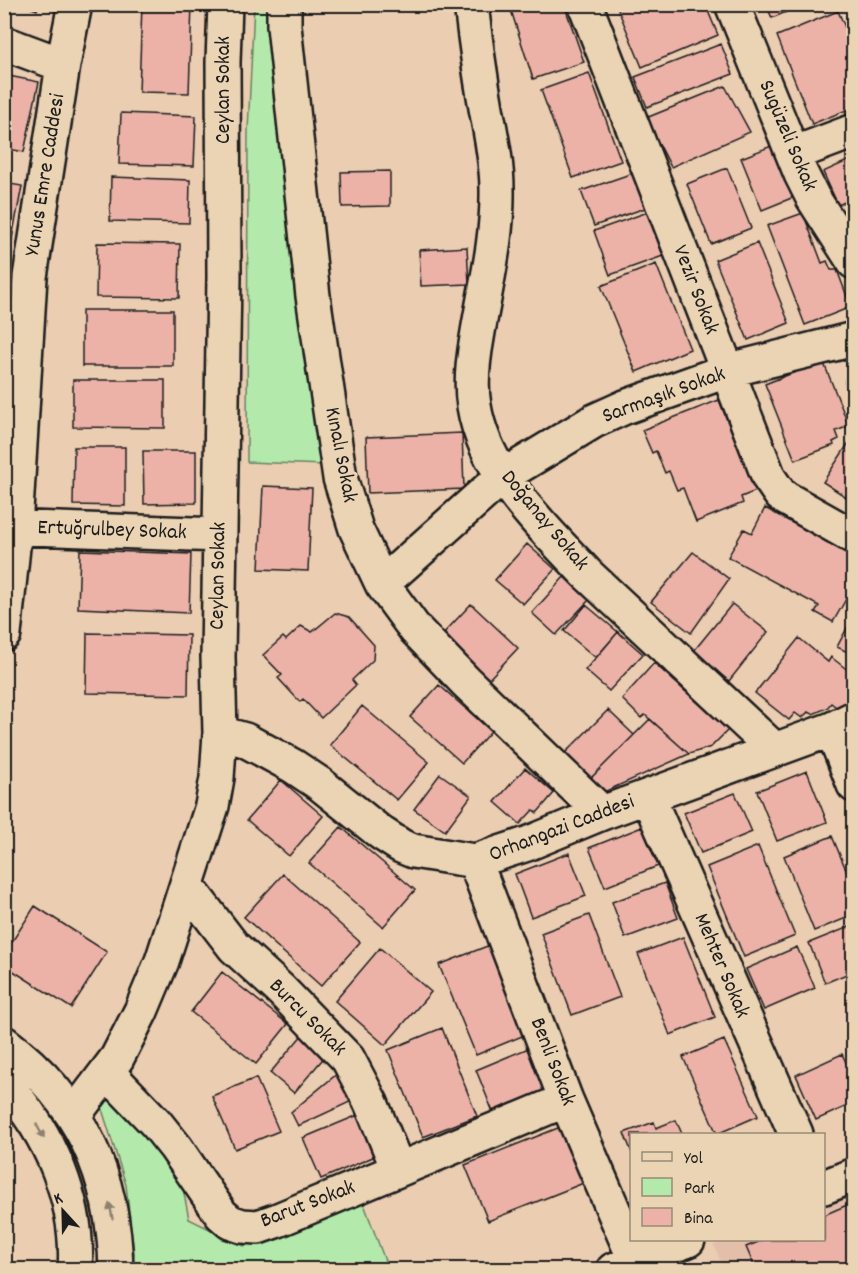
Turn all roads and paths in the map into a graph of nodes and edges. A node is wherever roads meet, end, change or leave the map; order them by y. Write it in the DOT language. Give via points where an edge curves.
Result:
graph roads {
  1 [pos="75,4"];
  2 [pos="225,4"];
  3 [pos="284,4"];
  4 [pos="471,4"];
  5 [pos="585,4"];
  6 [pos="732,4"];
  7 [pos="4,43"];
  8 [pos="63,65"];
  9 [pos="854,131"];
  10 [pos="793,154"];
  11 [pos="854,262"];
  12 [pos="17,277"];
  13 [pos="854,339"];
  14 [pos="726,371"];
  15 [pos="4,436"];
  16 [pos="4,442"];
  17 [pos="503,476"];
  18 [pos="10,528"];
  19 [pos="220,535"];
  20 [pos="854,537"];
  21 [pos="382,584"];
  22 [pos="4,634"];
  23 [pos="843,723"];
  24 [pos="220,733"];
  25 [pos="775,750"];
  26 [pos="854,785"];
  27 [pos="648,796"];
  28 [pos="602,813"];
  29 [pos="475,861"];
  30 [pos="187,886"];
  31 [pos="4,1043"];
  32 [pos="107,1072"];
  33 [pos="4,1084"];
  34 [pos="566,1100"];
  35 [pos="74,1115"];
  36 [pos="796,1133"];
  37 [pos="398,1169"];
  38 [pos="682,1241"];
  39 [pos="620,1267"];
  40 [pos="75,1269"];
  41 [pos="116,1269"];
  1 -- 8 [label="street, Yunus Emre Caddesi"];
  2 -- 19 [label="street, Ceylan Sokak"];
  3 -- 21 [label="street, Kınalı Sokak" via="308,255 340,478"];
  4 -- 17 [label="street, Doğanay Sokak" via="497,189 492,262 473,373 474,406"];
  5 -- 14 [label="street, Vezir Sokak"];
  6 -- 10 [label="street, Sugüzeli Sokak"];
  7 -- 8 [label="street"];
  8 -- 12 [label="street, Yunus Emre Caddesi"];
  9 -- 10 [label="street"];
  10 -- 11 [label="street, Sugüzeli Sokak" via="813,198"];
  12 -- 18 [label="street, Yunus Emre Caddesi"];
  13 -- 14 [label="street, Sarmaşık Sokak"];
  14 -- 17 [label="street, Sarmaşık Sokak" via="625,407"];
  14 -- 20 [label="street, Vezir Sokak" via="774,487 785,498"];
  15 -- 16 [label="street"];
  17 -- 21 [label="street, Sarmaşık Sokak"];
  17 -- 25 [label="street, Doğanay Sokak" via="587,574"];
  18 -- 19 [label="street, Ertuğrulbey Sokak"];
  18 -- 22 [label="street, Yunus Emre Caddesi"];
  19 -- 24 [label="street, Ceylan Sokak"];
  21 -- 28 [label="street, Kınalı Sokak" via="436,652"];
  23 -- 25 [label="street, Orhangazi Caddesi"];
  23 -- 26 [label="street"];
  24 -- 29 [label="street, Orhangazi Caddesi" via="244,740 293,766 401,846"];
  24 -- 30 [label="street, Ceylan Sokak" via="212,806"];
  25 -- 27 [label="street, Orhangazi Caddesi"];
  27 -- 28 [label="street, Orhangazi Caddesi"];
  27 -- 36 [label="street, Mehter Sokak"];
  28 -- 29 [label="street, Orhangazi Caddesi"];
  29 -- 34 [label="street, Benli Sokak"];
  30 -- 32 [label="street, Ceylan Sokak" via="146,1001"];
  30 -- 37 [label="street, Burcu Sokak" via="234,947 348,1059"];
  31 -- 35 [label="street" via="46,1080"];
  32 -- 35 [label="street, Ceylan Sokak"];
  32 -- 37 [label="street, Barut Sokak" via="156,1123 220,1214 230,1222 258,1227"];
  33 -- 40 [label="street, one-way" via="31,1115 52,1152 66,1190 74,1233"];
  34 -- 37 [label="street, Barut Sokak"];
  34 -- 39 [label="street, Benli Sokak"];
  41 -- 35 [label="street, one-way" via="111,1211 102,1176"];
  38 -- 39 [label="street"];
}
